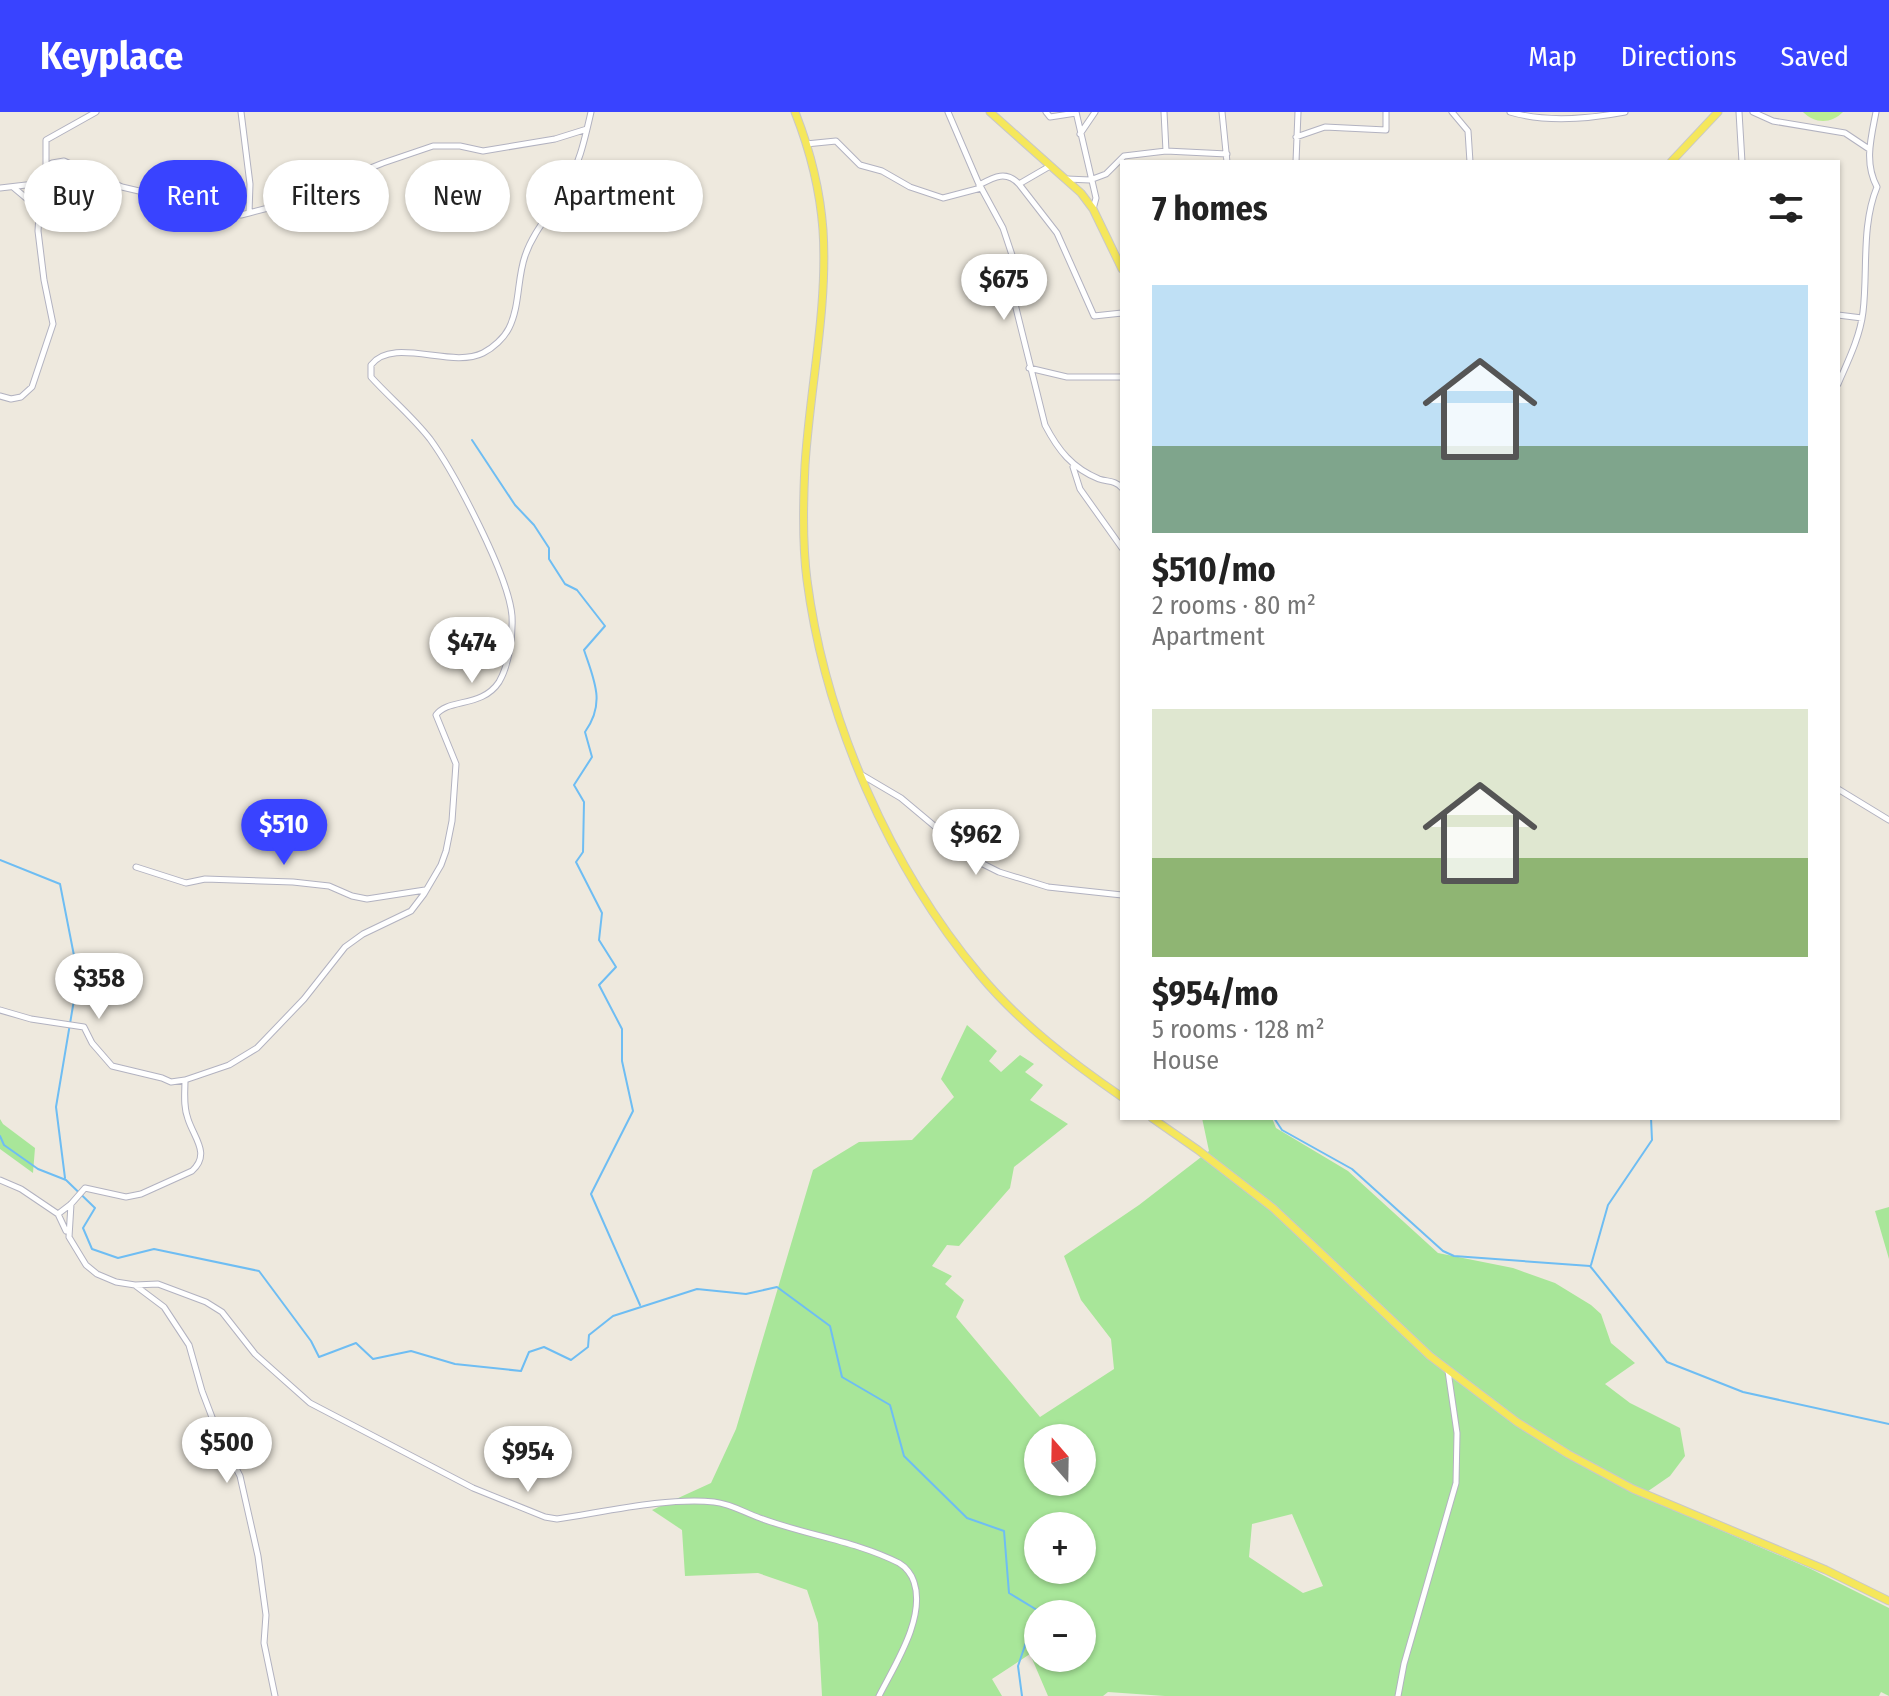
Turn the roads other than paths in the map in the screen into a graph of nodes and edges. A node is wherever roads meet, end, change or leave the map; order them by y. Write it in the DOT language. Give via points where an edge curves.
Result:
graph roads {
  1 [pos="96,112"];
  2 [pos="241,112"];
  3 [pos="591,112"];
  4 [pos="795,112"];
  5 [pos="948,112"];
  6 [pos="1046,112"];
  7 [pos="1076,112"];
  8 [pos="1095,112"];
  9 [pos="1164,112"];
  10 [pos="1222,112"];
  11 [pos="1298,112"];
  12 [pos="1386,112"];
  13 [pos="1452,112"];
  14 [pos="1510,112"];
  15 [pos="1625,112"];
  16 [pos="1718,112"];
  17 [pos="1739,112"];
  18 [pos="1753,112"];
  19 [pos="1876,112"];
  20 [pos="992,113"];
  21 [pos="587,129"];
  22 [pos="1080,135"];
  23 [pos="1296,137"];
  24 [pos="806,144"];
  25 [pos="1869,149"];
  26 [pos="1166,151"];
  27 [pos="1176,152"];
  28 [pos="1227,154"];
  29 [pos="46,160"];
  30 [pos="1176,160"];
  31 [pos="1227,160"];
  32 [pos="1296,160"];
  33 [pos="1470,160"];
  34 [pos="1673,160"];
  35 [pos="1742,160"];
  36 [pos="1051,165"];
  37 [pos="1067,179"];
  38 [pos="1090,180"];
  39 [pos="1019,184"];
  40 [pos="24,185"];
  41 [pos="980,186"];
  42 [pos="12,187"];
  43 [pos="122,187"];
  44 [pos="0,188"];
  45 [pos="24,198"];
  46 [pos="1093,209"];
  47 [pos="249,213"];
  48 [pos="39,232"];
  49 [pos="1120,265"];
  50 [pos="1120,313"];
  51 [pos="1840,315"];
  52 [pos="1862,318"];
  53 [pos="1029,368"];
  54 [pos="1120,377"];
  55 [pos="1840,379"];
  56 [pos="0,396"];
  57 [pos="1073,466"];
  58 [pos="1120,486"];
  59 [pos="1120,545"];
  60 [pos="862,775"];
  61 [pos="1840,790"];
  62 [pos="1889,820"];
  63 [pos="136,867"];
  64 [pos="426,890"];
  65 [pos="1120,895"];
  66 [pos="0,1010"];
  67 [pos="185,1080"];
  68 [pos="1120,1096"];
  69 [pos="1155,1120"];
  70 [pos="1168,1120"];
  71 [pos="1168,1129"];
  72 [pos="0,1180"];
  73 [pos="71,1204"];
  74 [pos="58,1214"];
  75 [pos="69,1237"];
  76 [pos="135,1285"];
  77 [pos="1448,1370"];
  78 [pos="1889,1601"];
  79 [pos="275,1696"];
  80 [pos="879,1696"];
  81 [pos="1398,1696"];
  1 -- 29 [label="street" via="46,140"];
  2 -- 47 [label="street"];
  3 -- 21 [label="street"];
  4 -- 24 [label="main road"];
  5 -- 41 [label="street"];
  6 -- 7 [label="street" via="1060,118"];
  7 -- 22 [label="street"];
  8 -- 22 [label="street"];
  9 -- 26 [label="street"];
  10 -- 28 [label="street"];
  11 -- 23 [label="street"];
  12 -- 23 [label="street" via="1386,130 1325,127"];
  13 -- 33 [label="street" via="1468,131"];
  14 -- 15 [label="street" via="1555,119"];
  16 -- 34 [label="main road"];
  17 -- 35 [label="street"];
  18 -- 25 [label="street" via="1773,121 1845,133"];
  19 -- 25 [label="street"];
  20 -- 36 [label="main road"];
  21 -- 47 [label="street" via="483,151 433,146"];
  21 -- 64 [label="street" via="580,162 524,258 510,327 502,339 481,354 462,359 394,353 371,365 371,377 410,415 447,466 491,552 512,614 504,671 492,691 436,715 456,764 446,851"];
  22 -- 38 [label="street"];
  23 -- 32 [label="street"];
  24 -- 41 [label="street" via="836,141 860,165 943,198"];
  24 -- 60 [label="main road" via="818,187 824,249 803,520 807,578 821,656"];
  25 -- 52 [label="street" via="1870,174 1877,187 1870,205"];
  26 -- 27 [label="street"];
  26 -- 38 [label="street" via="1124,156 1106,174"];
  27 -- 28 [label="street"];
  27 -- 30 [label="street"];
  28 -- 31 [label="street"];
  36 -- 37 [label="main road"];
  36 -- 39 [label="street"];
  37 -- 38 [label="street"];
  37 -- 46 [label="main road"];
  38 -- 46 [label="street"];
  39 -- 41 [label="street" via="1001,175"];
  39 -- 50 [label="street" via="1057,233 1093,314"];
  40 -- 42 [label="street"];
  41 -- 53 [label="street" via="1014,261 1015,304"];
  42 -- 44 [label="street"];
  42 -- 45 [label="street"];
  43 -- 47 [label="street"];
  46 -- 49 [label="main road"];
  48 -- 56 [label="street" via="53,324 32,387 21,397"];
  51 -- 52 [label="street"];
  52 -- 55 [label="street"];
  53 -- 54 [label="street" via="1067,377"];
  53 -- 57 [label="street" via="1045,425"];
  57 -- 58 [label="street"];
  57 -- 59 [label="street" via="1080,489"];
  60 -- 65 [label="street" via="901,798 975,860 999,872 1048,887"];
  60 -- 68 [label="main road" via="906,872 974,969 1024,1021"];
  61 -- 62 [label="street"];
  63 -- 64 [label="street" via="186,883 293,882 329,886 367,899"];
  64 -- 67 [label="street" via="411,911 345,947 257,1048 229,1065"];
  66 -- 67 [label="street" via="84,1027 112,1066 171,1082"];
  67 -- 73 [label="street" via="187,1118 202,1149 199,1165 141,1194 126,1197 89,1188"];
  69 -- 71 [label="main road"];
  70 -- 71 [label="street"];
  71 -- 77 [label="main road" via="1273,1208"];
  72 -- 74 [label="street"];
  73 -- 74 [label="street"];
  73 -- 75 [label="street"];
  74 -- 75 [label="street"];
  75 -- 76 [label="street" via="97,1274"];
  76 -- 79 [label="street" via="164,1307 189,1345 218,1433 240,1476 258,1556 264,1643"];
  76 -- 80 [label="street" via="158,1284 206,1302 310,1403 473,1488 545,1517 713,1502 902,1564 914,1582 915,1613 901,1658"];
  77 -- 78 [label="main road" via="1517,1422 1633,1489"];
  77 -- 81 [label="street" via="1457,1433 1456,1483"];
}
